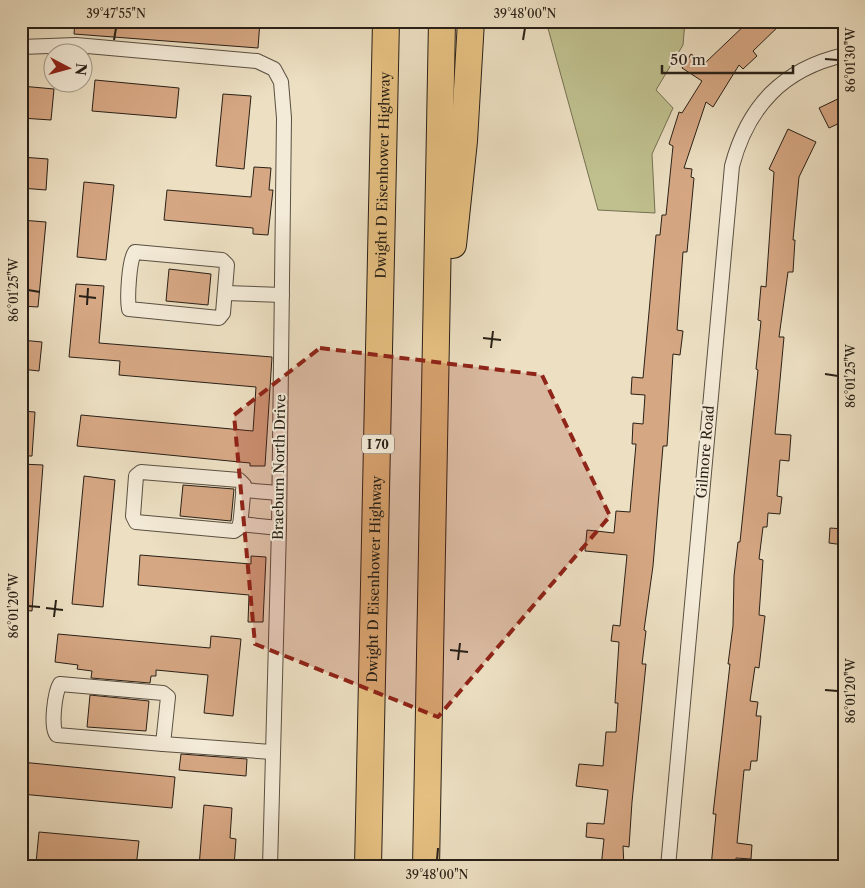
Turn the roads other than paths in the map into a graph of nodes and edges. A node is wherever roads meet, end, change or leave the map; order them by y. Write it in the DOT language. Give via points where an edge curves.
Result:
graph roads {
  1 [pos="386,21"];
  2 [pos="442,21"];
  3 [pos="471,21"];
  4 [pos="21,47"];
  5 [pos="844,55"];
  6 [pos="225,293"];
  7 [pos="282,295"];
  8 [pos="434,423"];
  9 [pos="243,490"];
  10 [pos="279,493"];
  11 [pos="240,524"];
  12 [pos="279,528"];
  13 [pos="163,744"];
  14 [pos="272,752"];
  15 [pos="270,867"];
  16 [pos="368,867"];
  17 [pos="426,867"];
  18 [pos="668,867"];
  1 -- 16 [label="highway, Dwight D Eisenhower Highway / I 70"];
  2 -- 8 [label="highway"];
  3 -- 8 [label="highway" via="464,141"];
  4 -- 7 [label="street, Braeburn North Drive" via="76,45 248,60 274,69 281,82 284,118"];
  5 -- 18 [label="street, Gilmore Road" via="808,67 780,84 759,105 745,128 732,166"];
  6 -- 6 [label="street" via="220,318 131,310 128,306 132,256 140,252 222,260 227,265"];
  6 -- 7 [label="street"];
  7 -- 10 [label="street, Braeburn North Drive"];
  8 -- 17 [label="highway"];
  9 -- 10 [label="street"];
  9 -- 11 [label="street"];
  9 -- 11 [label="street" via="244,485 239,480 143,472 136,476 133,516 136,522 234,531"];
  10 -- 12 [label="street, Braeburn North Drive"];
  11 -- 12 [label="street"];
  12 -- 14 [label="street, Braeburn North Drive"];
  13 -- 13 [label="street" via="57,735 54,729 57,689 64,683 163,692 168,697"];
  13 -- 14 [label="street"];
  14 -- 15 [label="street, Braeburn North Drive"];
}
